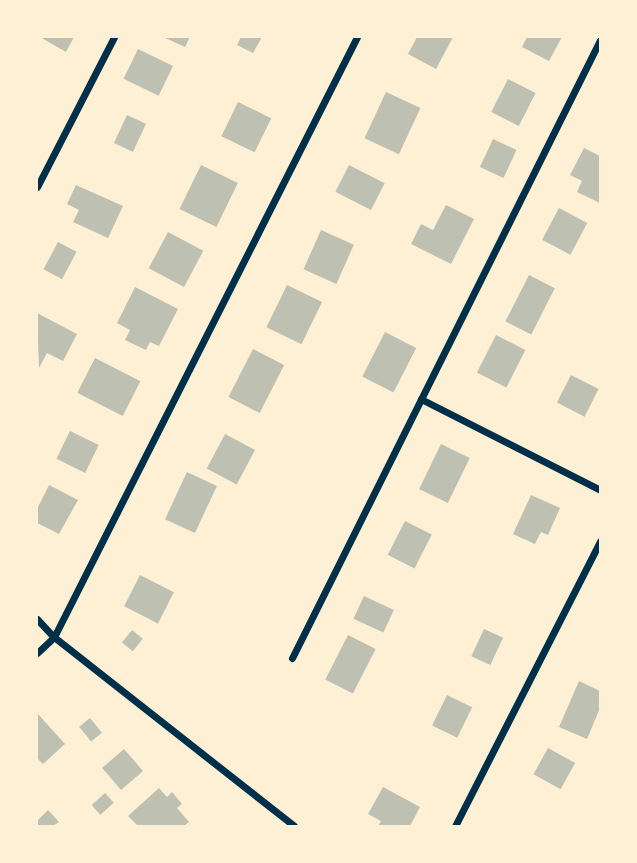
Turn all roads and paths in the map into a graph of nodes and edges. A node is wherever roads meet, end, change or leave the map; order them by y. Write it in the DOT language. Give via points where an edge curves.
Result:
graph roads {
  1 [pos="114,37"];
  2 [pos="357,37"];
  3 [pos="600,40"];
  4 [pos="37,187"];
  5 [pos="421,399"];
  6 [pos="600,490"];
  7 [pos="600,541"];
  8 [pos="37,619"];
  9 [pos="54,637"];
  10 [pos="37,653"];
  11 [pos="292,658"];
  12 [pos="295,826"];
  13 [pos="455,826"];
  1 -- 4 [label="street"];
  2 -- 9 [label="street"];
  3 -- 5 [label="street"];
  5 -- 6 [label="street"];
  5 -- 11 [label="street"];
  7 -- 13 [label="street"];
  8 -- 9 [label="street"];
  9 -- 10 [label="street"];
  9 -- 12 [label="street"];
}
